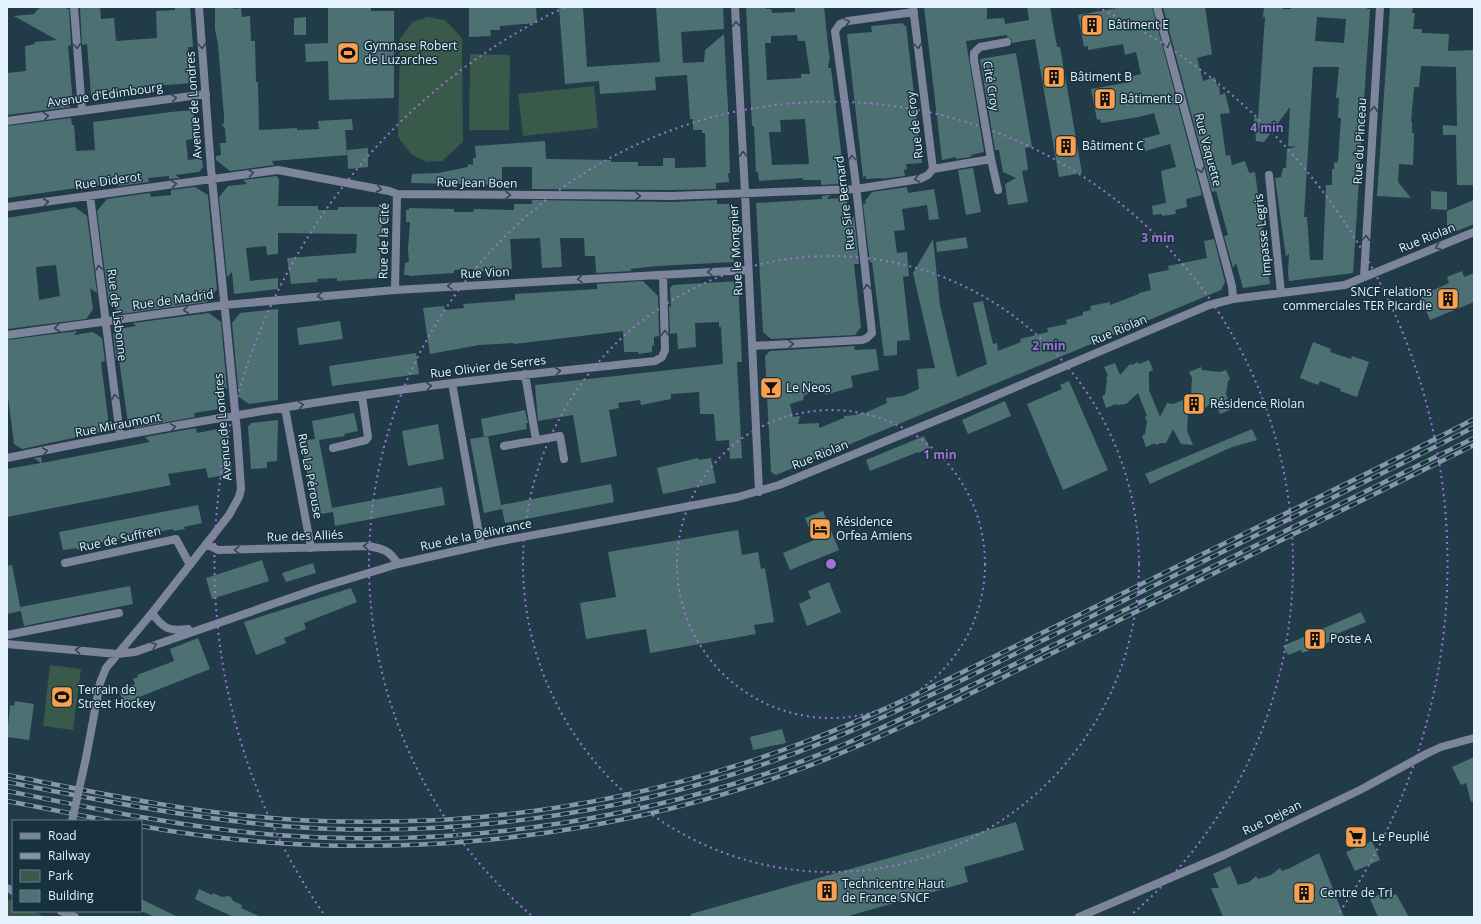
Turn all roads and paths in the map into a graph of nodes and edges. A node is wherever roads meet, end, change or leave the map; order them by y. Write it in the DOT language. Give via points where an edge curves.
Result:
graph roads {
  1 [pos="74,7"];
  2 [pos="199,7"];
  3 [pos="735,7"];
  4 [pos="1157,7"];
  5 [pos="1380,7"];
  6 [pos="914,9"];
  7 [pos="1007,42"];
  8 [pos="206,94"];
  9 [pos="82,111"];
  10 [pos="7,121"];
  11 [pos="991,159"];
  12 [pos="933,169"];
  13 [pos="1269,175"];
  14 [pos="212,179"];
  15 [pos="856,189"];
  16 [pos="998,190"];
  17 [pos="745,193"];
  18 [pos="397,194"];
  19 [pos="90,196"];
  20 [pos="7,207"];
  21 [pos="1474,232"];
  22 [pos="748,270"];
  23 [pos="663,275"];
  24 [pos="1364,277"];
  25 [pos="395,290"];
  26 [pos="1282,293"];
  27 [pos="1233,299"];
  28 [pos="224,305"];
  29 [pos="106,321"];
  30 [pos="7,335"];
  31 [pos="752,346"];
  32 [pos="525,374"];
  33 [pos="452,383"];
  34 [pos="362,396"];
  35 [pos="285,408"];
  36 [pos="235,416"];
  37 [pos="120,436"];
  38 [pos="536,440"];
  39 [pos="504,446"];
  40 [pos="333,448"];
  41 [pos="7,458"];
  42 [pos="564,459"];
  43 [pos="759,492"];
  44 [pos="206,544"];
  45 [pos="481,545"];
  46 [pos="311,548"];
  47 [pos="65,563"];
  48 [pos="398,564"];
  49 [pos="190,565"];
  50 [pos="119,613"];
  51 [pos="152,613"];
  52 [pos="204,626"];
  53 [pos="7,635"];
  54 [pos="7,644"];
  55 [pos="117,654"];
  56 [pos="1474,738"];
  57 [pos="72,820"];
  58 [pos="63,912"];
  59 [pos="75,917"];
  60 [pos="1079,917"];
  1 -- 9 [label="street, one-way"];
  2 -- 8 [label="street, Avenue de Londres, one-way"];
  17 -- 3 [label="street, Rue le Mongnier, one-way"];
  4 -- 27 [label="street, Rue Vaquette, one-way" via="1232,286"];
  24 -- 5 [label="street, Rue du Pinceau, one-way"];
  6 -- 12 [label="street, Rue de Croy, one-way"];
  15 -- 6 [label="street, Rue Sire Bernard, one-way" via="835,31 840,24 848,21"];
  7 -- 11 [label="street, Cité Croy" via="980,47 974,53"];
  9 -- 8 [label="street, Avenue d'Edimbourg, one-way"];
  8 -- 14 [label="street, Avenue de Londres"];
  10 -- 9 [label="street, Avenue d'Edimbourg, one-way"];
  11 -- 12 [label="street"];
  11 -- 16 [label="street, Cité Croy"];
  12 -- 15 [label="street, Rue de Croy, one-way" via="928,176 920,179"];
  13 -- 26 [label="street, Impasse Legris"];
  14 -- 18 [label="street, Rue Jean Boen, one-way" via="278,170"];
  19 -- 14 [label="street, Rue Diderot, one-way"];
  14 -- 28 [label="street, Avenue de Londres"];
  15 -- 17 [label="street, Rue de Croy"];
  31 -- 15 [label="street, Rue Sire Bernard, one-way" via="862,340 872,333"];
  18 -- 17 [label="street, Rue Jean Boen, one-way" via="672,196"];
  17 -- 22 [label="street, Rue le Mongnier"];
  18 -- 25 [label="street, Rue de la Cité"];
  20 -- 19 [label="street, Rue Diderot, one-way"];
  29 -- 19 [label="street, Rue de Lisbonne, one-way"];
  21 -- 24 [label="street, Rue Riolan, one-way"];
  22 -- 23 [label="street, Rue Vion, one-way"];
  22 -- 31 [label="street, Rue le Mongnier"];
  23 -- 25 [label="street, Rue Vion, one-way"];
  32 -- 23 [label="street, Rue Olivier de Serres, one-way" via="655,361 662,357 665,350"];
  24 -- 26 [label="street, Rue Riolan" via="1345,284"];
  25 -- 28 [label="street, Rue Vion, one-way"];
  26 -- 27 [label="street, Rue Riolan"];
  27 -- 43 [label="street, Rue Riolan" via="1209,305 779,486"];
  28 -- 29 [label="street, Rue de Madrid, one-way"];
  28 -- 36 [label="street, Avenue de Londres"];
  29 -- 30 [label="street, Rue de Madrid, one-way"];
  37 -- 29 [label="street, Rue de Lisbonne, one-way"];
  31 -- 43 [label="street, Rue le Mongnier"];
  32 -- 33 [label="street, Rue Olivier de Serres"];
  32 -- 38 [label="street"];
  34 -- 33 [label="street, Rue Olivier de Serres, one-way"];
  33 -- 45 [label="street"];
  35 -- 34 [label="street, Rue Olivier de Serres, one-way"];
  34 -- 40 [label="street" via="368,437 366,440"];
  35 -- 36 [label="street, Rue Olivier de Serres"];
  35 -- 46 [label="street, Rue La Pérouse"];
  37 -- 36 [label="street, Rue Miraumont, one-way"];
  36 -- 44 [label="street, Avenue de Londres" via="241,489 229,515"];
  41 -- 37 [label="street, Rue Miraumont, one-way"];
  38 -- 39 [label="street"];
  38 -- 42 [label="street" via="560,436"];
  43 -- 45 [label="street, Rue de la Délivrance"];
  46 -- 44 [label="street, Rue des Alliés, one-way" via="218,550"];
  44 -- 49 [label="street, Avenue de Londres"];
  45 -- 48 [label="street, Rue de la Délivrance"];
  48 -- 46 [label="street, Rue des Alliés, one-way" via="391,554 383,549 368,546"];
  47 -- 49 [label="street, Rue de Suffren" via="176,539"];
  48 -- 52 [label="street, Rue de la Délivrance"];
  49 -- 51 [label="street, Avenue de Londres"];
  50 -- 53 [label="street"];
  51 -- 52 [label="street, Rue de la Délivrance" via="164,627 174,630"];
  51 -- 55 [label="street, Avenue de Londres"];
  55 -- 52 [label="street, Rue de la Délivrance, one-way" via="135,652"];
  55 -- 54 [label="street, Rue de la Délivrance, one-way"];
  55 -- 57 [label="street, Avenue de Londres, bridge" via="106,668 100,683"];
  56 -- 60 [label="street, Rue Dejean" via="1441,747 1360,790 1224,855"];
  58 -- 59 [label="street"];
}
